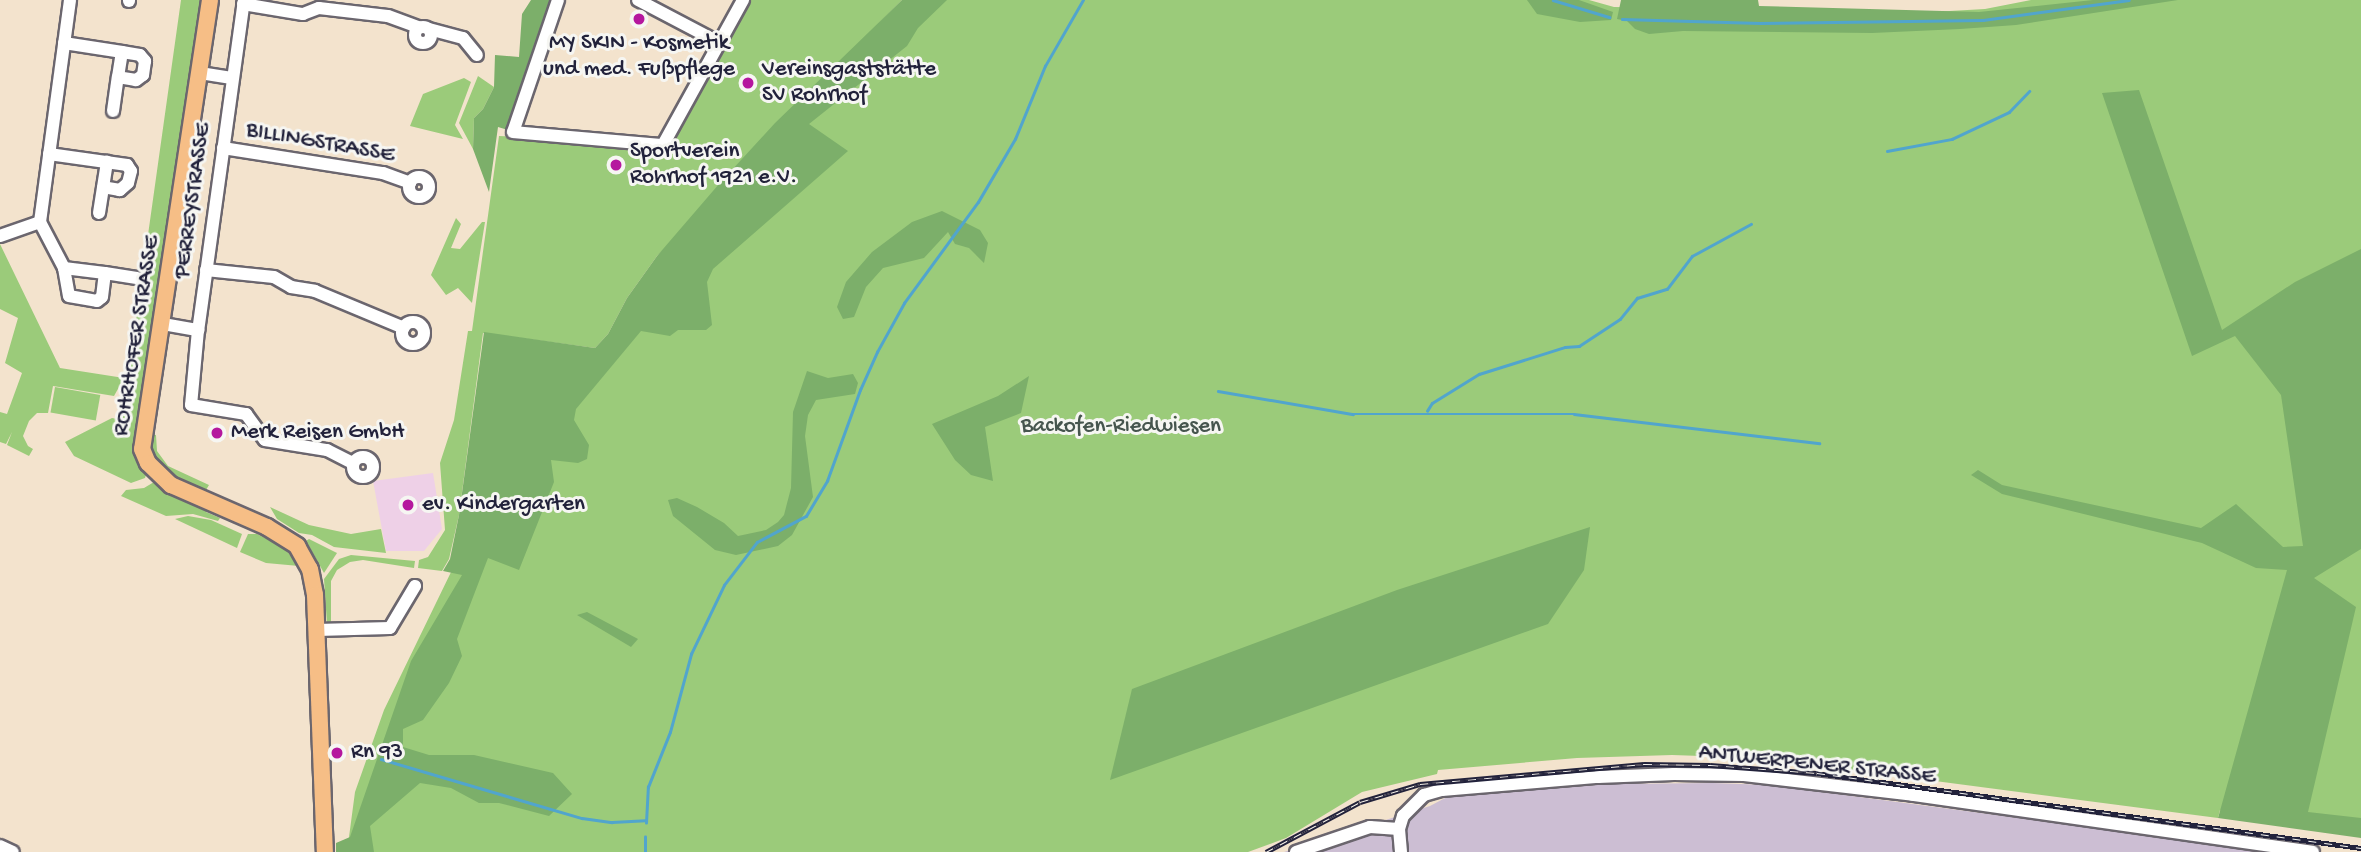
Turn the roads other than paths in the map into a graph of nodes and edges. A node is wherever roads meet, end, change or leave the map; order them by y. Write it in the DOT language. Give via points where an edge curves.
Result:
graph roads {
  1 [pos="70,0"];
  2 [pos="210,0"];
  3 [pos="558,0"];
  4 [pos="638,0"];
  5 [pos="743,0"];
  6 [pos="243,2"];
  7 [pos="64,43"];
  8 [pos="720,43"];
  9 [pos="122,52"];
  10 [pos="477,55"];
  11 [pos="200,73"];
  12 [pos="118,77"];
  13 [pos="232,78"];
  14 [pos="113,111"];
  15 [pos="223,148"];
  16 [pos="49,154"];
  17 [pos="107,162"];
  18 [pos="410,183"];
  19 [pos="103,187"];
  20 [pos="99,213"];
  21 [pos="40,222"];
  22 [pos="0,236"];
  23 [pos="64,268"];
  24 [pos="206,270"];
  25 [pos="105,273"];
  26 [pos="137,278"];
  27 [pos="163,324"];
  28 [pos="404,328"];
  29 [pos="198,330"];
  30 [pos="353,463"];
  31 [pos="415,586"];
  32 [pos="317,630"];
  33 [pos="1399,829"];
  34 [pos="0,846"];
  35 [pos="13,852"];
  36 [pos="324,852"];
  37 [pos="1296,852"];
  38 [pos="1401,852"];
  39 [pos="2313,852"];
  1 -- 7 [label="street"];
  2 -- 11 [label="main road, ROHRHOFER STRASSE"];
  3 -- 8 [label="street" via="513,132 663,145"];
  4 -- 8 [label="street"];
  5 -- 8 [label="street"];
  6 -- 10 [label="street" via="303,14 318,8 388,16 463,38"];
  6 -- 13 [label="street, PERREYSTRASSE"];
  7 -- 9 [label="street"];
  7 -- 16 [label="street"];
  9 -- 12 [label="street"];
  9 -- 12 [label="street" via="140,55 146,68 136,80"];
  11 -- 13 [label="street"];
  11 -- 27 [label="main road, ROHRHOFER STRASSE"];
  12 -- 14 [label="street"];
  13 -- 15 [label="street, PERREYSTRASSE"];
  15 -- 18 [label="street, BILLINGSTRASSE" via="383,173"];
  15 -- 24 [label="street, PERREYSTRASSE"];
  16 -- 17 [label="street"];
  16 -- 21 [label="street"];
  17 -- 19 [label="street"];
  17 -- 19 [label="street" via="127,165 131,177 120,190"];
  19 -- 20 [label="street"];
  21 -- 22 [label="street"];
  21 -- 23 [label="street"];
  23 -- 25 [label="street"];
  23 -- 25 [label="street" via="69,296 97,300 102,297"];
  24 -- 28 [label="street" via="274,277"];
  24 -- 29 [label="street, PERREYSTRASSE"];
  25 -- 26 [label="street"];
  27 -- 29 [label="street"];
  27 -- 32 [label="main road, ROHRHOFER STRASSE" via="143,428 142,449 148,463 171,485 251,519 296,546 314,580"];
  29 -- 30 [label="street, PERREYSTRASSE" via="191,405 246,414 265,440 327,450"];
  31 -- 32 [label="street" via="390,628"];
  32 -- 36 [label="main road, ROHRHOFER STRASSE"];
  33 -- 37 [label="street" via="1370,827"];
  33 -- 38 [label="street"];
  33 -- 39 [label="street, ANTWERPENER STRASSE" via="1414,802 1442,790 1598,777 1744,775"];
  34 -- 35 [label="street"];
}
